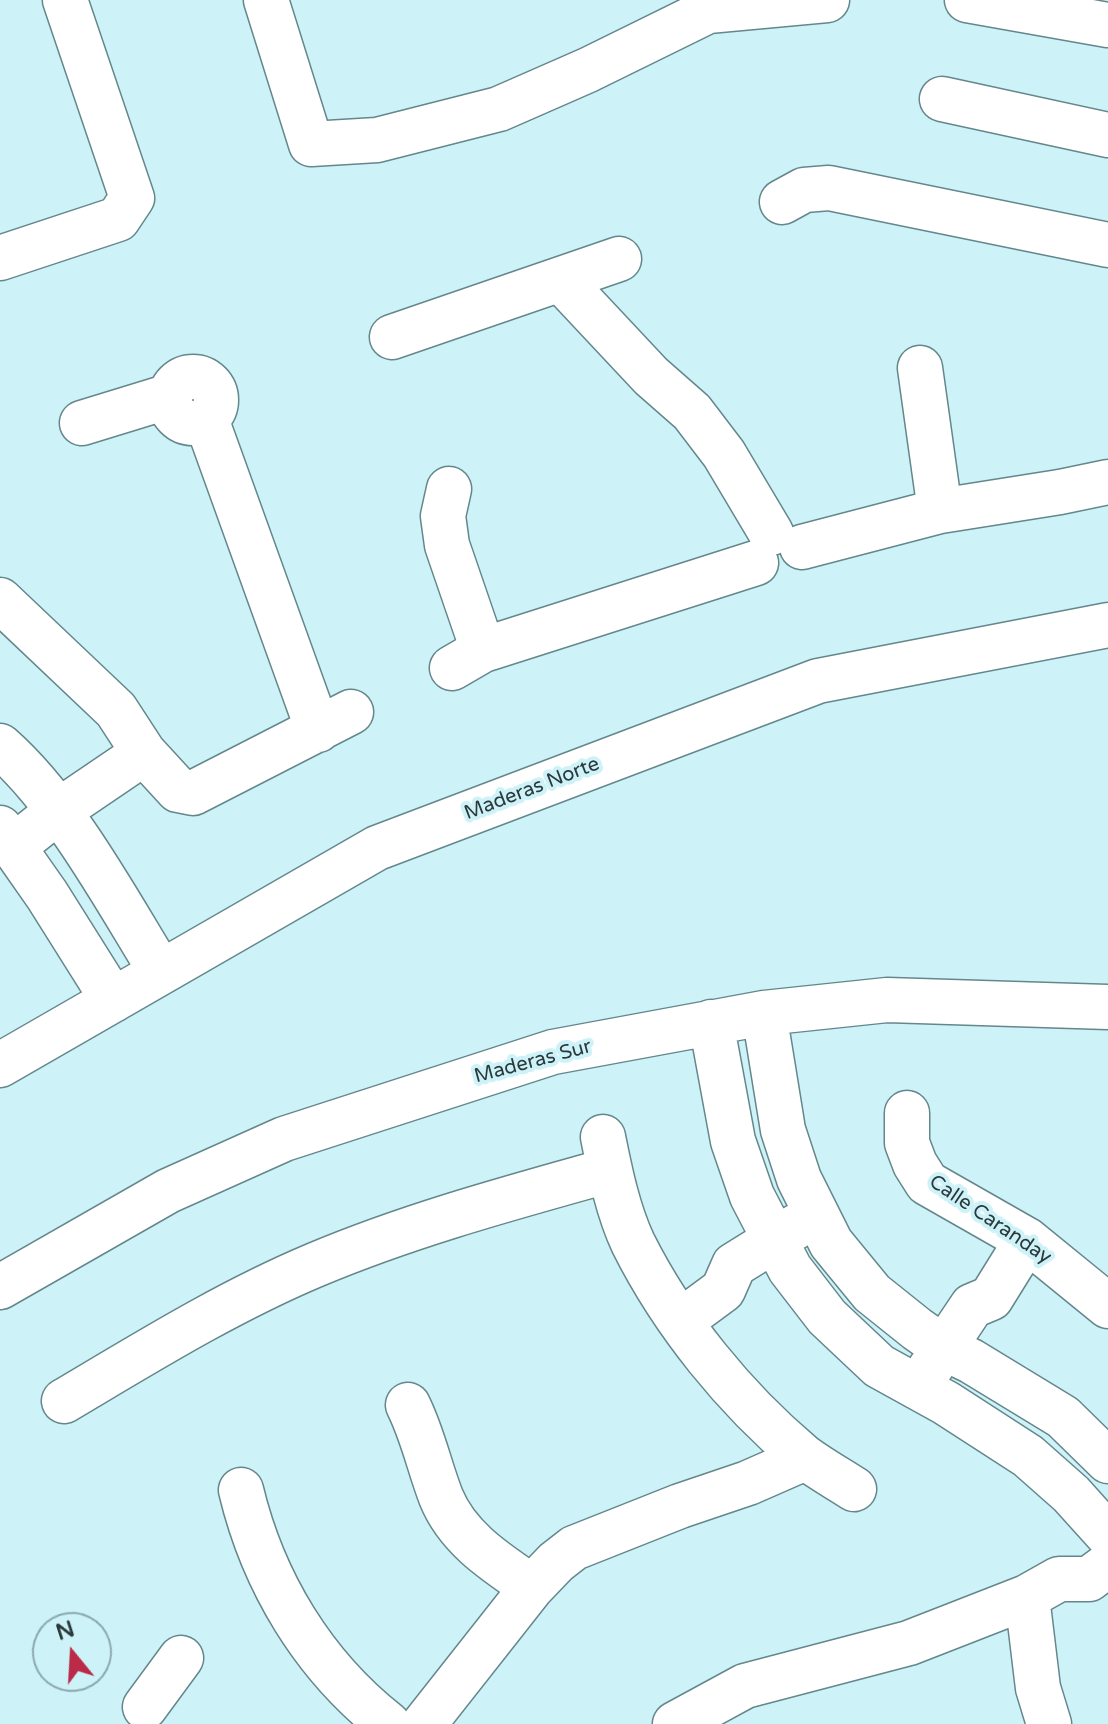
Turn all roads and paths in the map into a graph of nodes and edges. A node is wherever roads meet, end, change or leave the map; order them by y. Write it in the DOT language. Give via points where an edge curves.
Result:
graph roads {
  1 [pos="65,0"];
  2 [pos="266,0"];
  3 [pos="827,0"];
  4 [pos="967,0"];
  5 [pos="705,6"];
  6 [pos="1108,25"];
  7 [pos="942,99"];
  8 [pos="1108,135"];
  9 [pos="782,202"];
  10 [pos="1108,245"];
  11 [pos="0,258"];
  12 [pos="619,259"];
  13 [pos="561,280"];
  14 [pos="392,337"];
  15 [pos="920,368"];
  16 [pos="82,423"];
  17 [pos="1108,482"];
  18 [pos="449,489"];
  19 [pos="940,511"];
  20 [pos="776,548"];
  21 [pos="0,600"];
  22 [pos="1108,625"];
  23 [pos="0,746"];
  24 [pos="144,753"];
  25 [pos="57,812"];
  26 [pos="7,838"];
  27 [pos="161,972"];
  28 [pos="113,1000"];
  29 [pos="1108,1007"];
  30 [pos="764,1013"];
  31 [pos="711,1022"];
  32 [pos="0,1065"];
  33 [pos="907,1113"];
  34 [pos="823,1229"];
  35 [pos="1027,1240"];
  36 [pos="782,1254"];
  37 [pos="0,1287"];
  38 [pos="1108,1306"];
  39 [pos="681,1321"];
  40 [pos="958,1355"];
  41 [pos="932,1395"];
  42 [pos="64,1401"];
  43 [pos="408,1405"];
  44 [pos="805,1458"];
  45 [pos="1108,1461"];
  46 [pos="854,1489"];
  47 [pos="241,1490"];
  48 [pos="1106,1536"];
  49 [pos="532,1587"];
  50 [pos="1043,1588"];
  51 [pos="181,1658"];
  52 [pos="141,1718"];
  53 [pos="388,1724"];
  54 [pos="424,1724"];
  55 [pos="675,1724"];
  56 [pos="1049,1724"];
  1 -- 11 [label="street" via="132,198 118,219"];
  2 -- 5 [label="street" via="311,144 377,140 499,109 588,70"];
  3 -- 5 [label="street"];
  4 -- 6 [label="street"];
  7 -- 8 [label="street"];
  9 -- 10 [label="street" via="804,190 829,188"];
  12 -- 13 [label="street"];
  13 -- 14 [label="street"];
  13 -- 20 [label="street" via="692,412 724,454"];
  15 -- 19 [label="street"];
  16 -- 24 [label="street" via="170,396 177,383 192,377 206,380 216,392 215,408 206,419 334,721 193,793 178,790"];
  17 -- 19 [label="street"];
  18 -- 20 [label="street" via="443,516 467,659"];
  19 -- 20 [label="street"];
  21 -- 24 [label="street" via="116,710"];
  22 -- 27 [label="street, Maderas Norte" via="818,681 377,848"];
  23 -- 25 [label="street" via="26,768"];
  24 -- 25 [label="street"];
  25 -- 26 [label="street"];
  25 -- 27 [label="street"];
  26 -- 28 [label="street"];
  27 -- 28 [label="street, Maderas Norte"];
  28 -- 32 [label="street, Maderas Norte"];
  29 -- 30 [label="street, Maderas Sur" via="887,1000"];
  30 -- 31 [label="street, Maderas Sur"];
  30 -- 34 [label="street" via="783,1130"];
  31 -- 36 [label="street" via="733,1141 752,1196"];
  31 -- 37 [label="street, Maderas Sur" via="553,1052 284,1139 168,1191"];
  33 -- 35 [label="street, Calle Caranday" via="907,1143 927,1183"];
  34 -- 36 [label="street"];
  34 -- 40 [label="street" via="872,1293"];
  35 -- 38 [label="street, Calle Caranday"];
  35 -- 40 [label="street" via="991,1298 995,1320"];
  36 -- 39 [label="street" via="734,1265 723,1290"];
  36 -- 41 [label="street" via="827,1317 879,1366"];
  39 -- 42 [label="street" via="632,1240 606,1154 486,1205 314,1266 182,1331"];
  39 -- 44 [label="street" via="760,1416"];
  40 -- 41 [label="street"];
  40 -- 45 [label="street" via="1063,1417"];
  41 -- 48 [label="street" via="1028,1456 1071,1494"];
  43 -- 49 [label="street" via="422,1432 442,1500 460,1530"];
  44 -- 46 [label="street"];
  44 -- 49 [label="street" via="574,1548"];
  47 -- 53 [label="street" via="251,1531 297,1626 327,1666"];
  48 -- 50 [label="street" via="1070,1552"];
  49 -- 54 [label="street"];
  50 -- 55 [label="street" via="909,1643 745,1686"];
  50 -- 56 [label="street" via="1038,1688"];
  51 -- 52 [label="street"];
}
